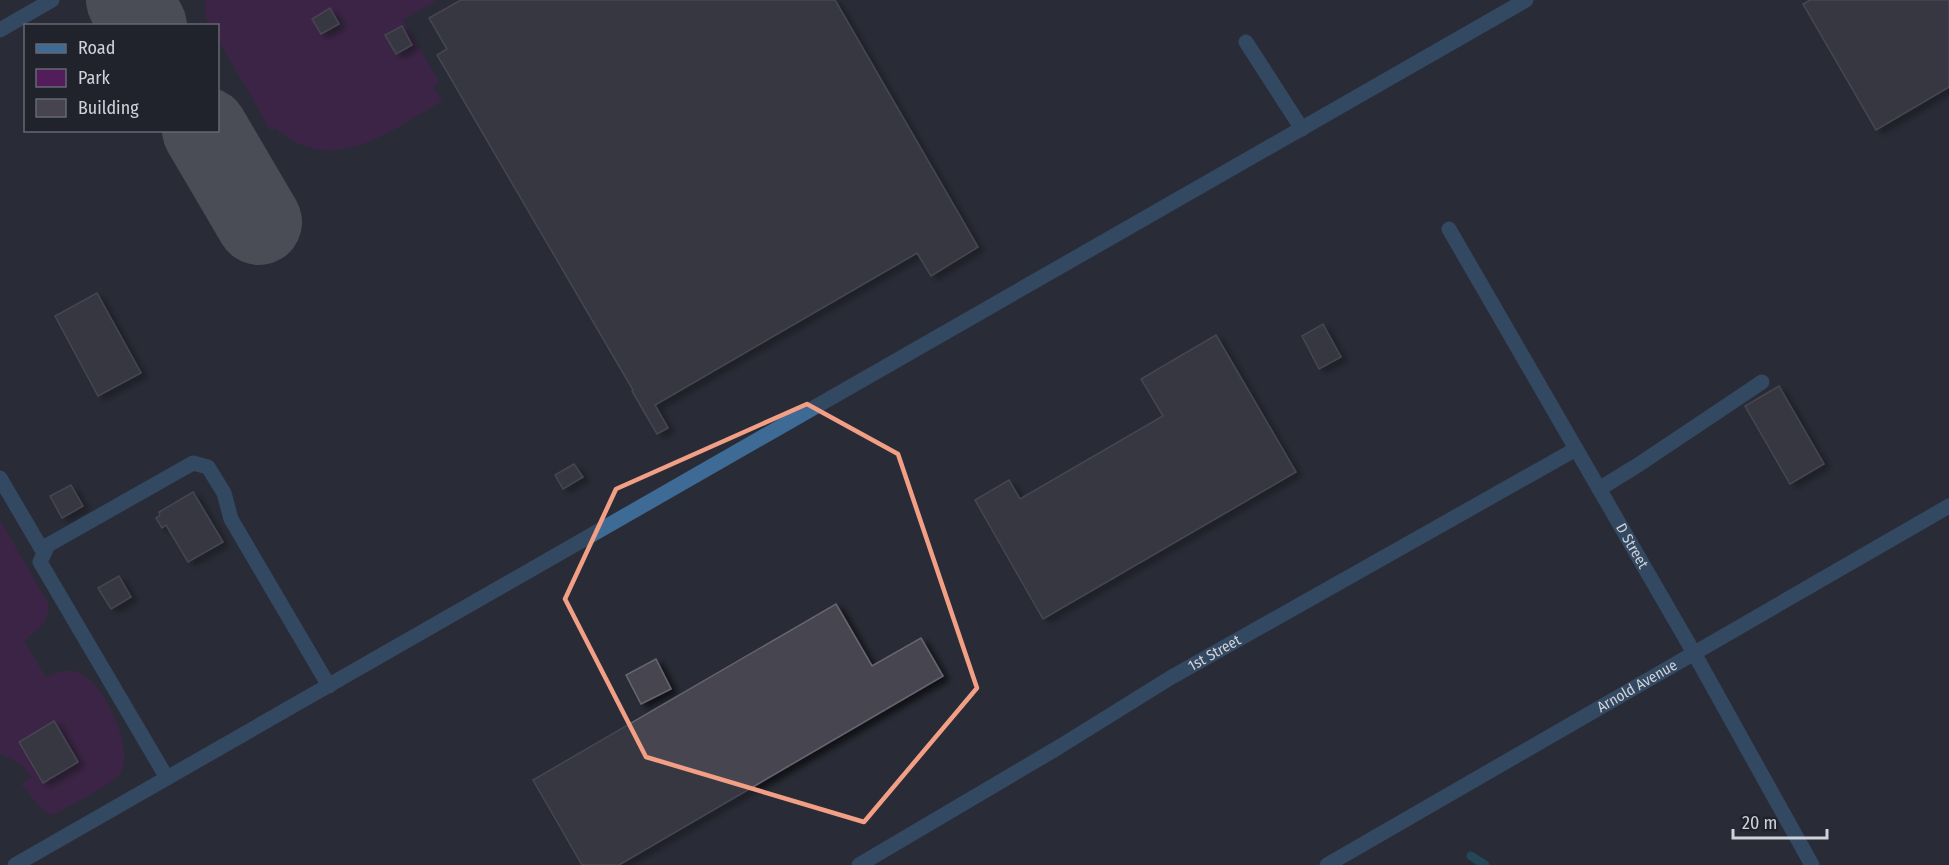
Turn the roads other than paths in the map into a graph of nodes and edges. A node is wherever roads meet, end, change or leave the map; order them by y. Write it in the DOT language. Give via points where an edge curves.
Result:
graph roads {
  1 [pos="52,0"];
  2 [pos="1526,0"];
  3 [pos="0,30"];
  4 [pos="1246,42"];
  5 [pos="1302,129"];
  6 [pos="1449,229"];
  7 [pos="1762,382"];
  8 [pos="1576,449"];
  9 [pos="0,478"];
  10 [pos="1599,489"];
  11 [pos="1949,506"];
  12 [pos="44,553"];
  13 [pos="1694,653"];
  14 [pos="329,686"];
  15 [pos="167,778"];
  16 [pos="15,865"];
  17 [pos="859,865"];
  18 [pos="1327,865"];
  19 [pos="1812,865"];
  1 -- 3 [label="street"];
  2 -- 5 [label="street"];
  4 -- 5 [label="street"];
  5 -- 14 [label="street"];
  6 -- 8 [label="street, D Street"];
  7 -- 10 [label="street"];
  8 -- 10 [label="street, D Street"];
  8 -- 17 [label="street, 1st Street" via="1170,678"];
  9 -- 12 [label="street"];
  10 -- 13 [label="street, D Street"];
  11 -- 13 [label="street, Arnold Avenue"];
  12 -- 14 [label="street" via="48,545 193,463 208,467 225,493 231,519"];
  12 -- 15 [label="street" via="40,562"];
  13 -- 18 [label="street, Arnold Avenue"];
  13 -- 19 [label="street, D Street"];
  14 -- 15 [label="street"];
  15 -- 16 [label="street"];
}
